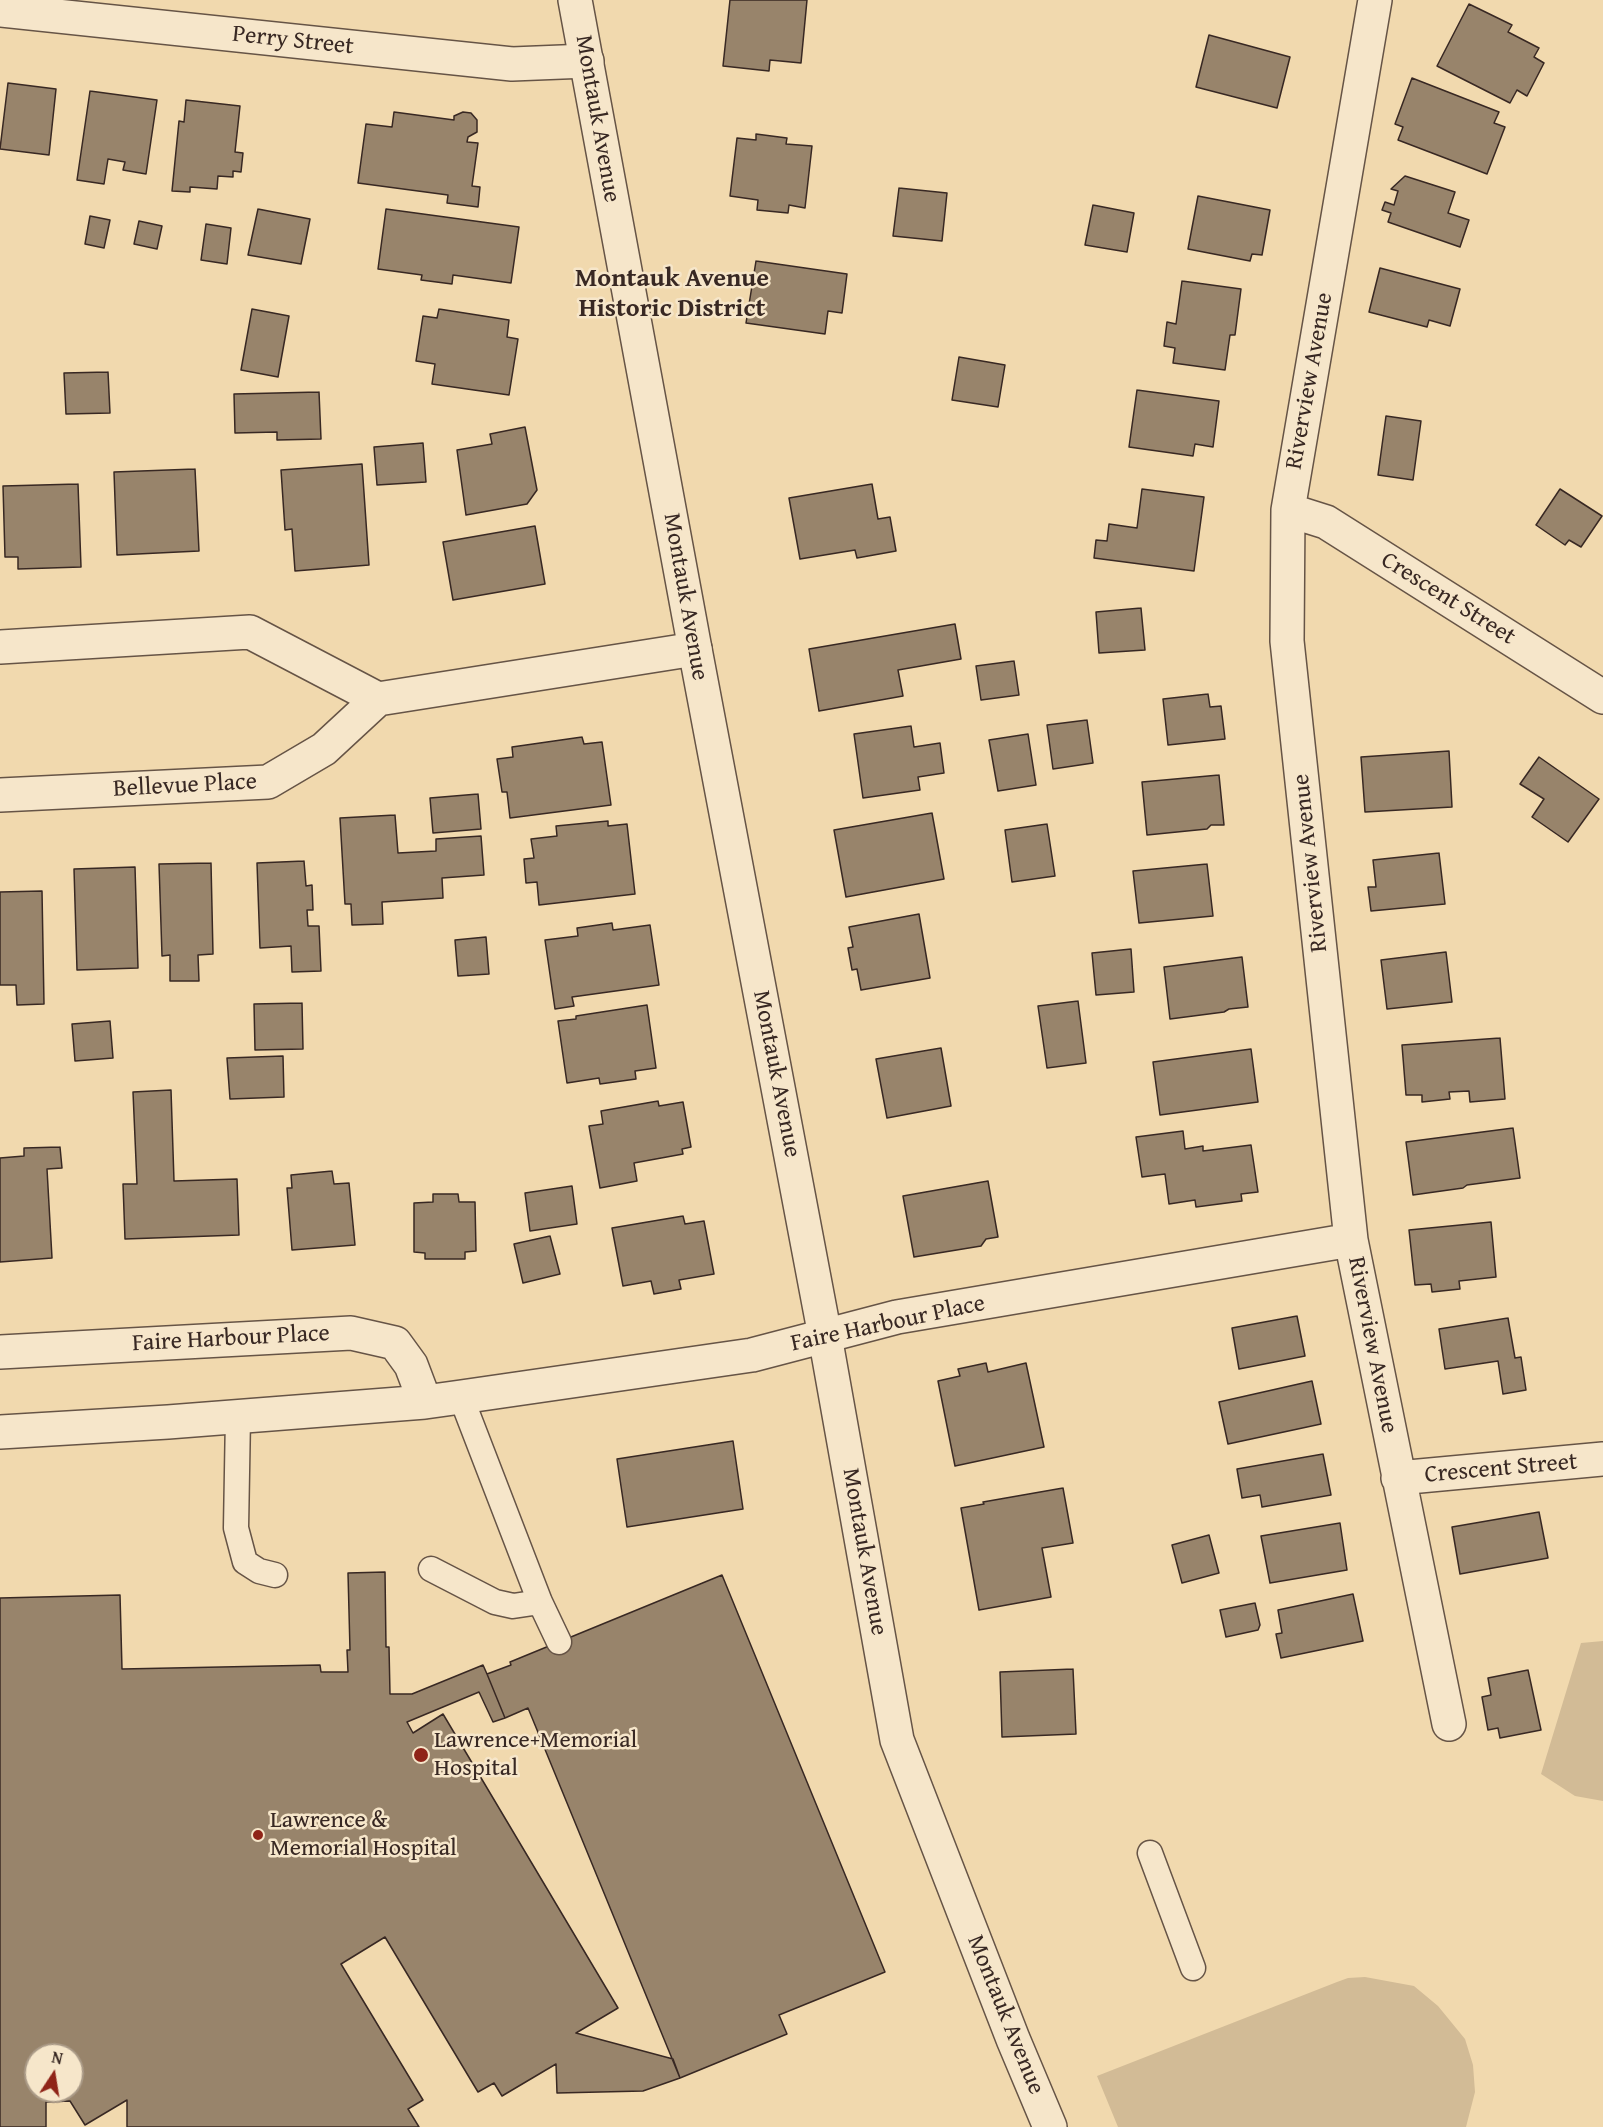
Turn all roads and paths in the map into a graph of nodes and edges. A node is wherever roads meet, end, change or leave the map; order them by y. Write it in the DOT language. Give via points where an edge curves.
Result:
graph roads {
  1 [pos="575,0"];
  2 [pos="1375,0"];
  3 [pos="0,10"];
  4 [pos="587,61"];
  5 [pos="1288,510"];
  6 [pos="0,647"];
  7 [pos="695,649"];
  8 [pos="1603,697"];
  9 [pos="378,699"];
  10 [pos="0,795"];
  11 [pos="1351,1240"];
  12 [pos="825,1336"];
  13 [pos="0,1352"];
  14 [pos="461,1397"];
  15 [pos="425,1402"];
  16 [pos="238,1416"];
  17 [pos="0,1432"];
  18 [pos="1603,1459"];
  19 [pos="1398,1479"];
  20 [pos="431,1569"];
  21 [pos="275,1575"];
  22 [pos="540,1602"];
  23 [pos="559,1642"];
  24 [pos="1449,1724"];
  25 [pos="1150,1853"];
  26 [pos="1193,1968"];
  27 [pos="1050,2127"];
  1 -- 4 [label="street, Montauk Avenue"];
  2 -- 5 [label="street, Riverview Avenue"];
  3 -- 4 [label="street, Perry Street" via="512,64"];
  4 -- 7 [label="street, Montauk Avenue"];
  5 -- 8 [label="street, Crescent Street" via="1326,522"];
  5 -- 11 [label="street, Riverview Avenue" via="1287,641"];
  6 -- 9 [label="street" via="250,632"];
  7 -- 9 [label="street"];
  7 -- 12 [label="street, Montauk Avenue"];
  9 -- 10 [label="street, Bellevue Place" via="324,749 268,782"];
  11 -- 12 [label="street, Faire Harbour Place" via="897,1317"];
  11 -- 19 [label="street, Riverview Avenue"];
  12 -- 14 [label="street, Faire Harbour Place" via="752,1355"];
  12 -- 27 [label="street, Montauk Avenue" via="897,1740"];
  13 -- 15 [label="street, Faire Harbour Place" via="351,1333 395,1343 411,1365"];
  14 -- 15 [label="street, Faire Harbour Place"];
  14 -- 22 [label="lane"];
  15 -- 16 [label="street, Faire Harbour Place"];
  16 -- 17 [label="street, Faire Harbour Place"];
  16 -- 21 [label="lane" via="236,1528 245,1562"];
  18 -- 19 [label="street, Crescent Street"];
  19 -- 24 [label="street, Riverview Avenue"];
  20 -- 22 [label="lane" via="495,1602 513,1606"];
  22 -- 23 [label="lane"];
  25 -- 26 [label="lane"];
}
